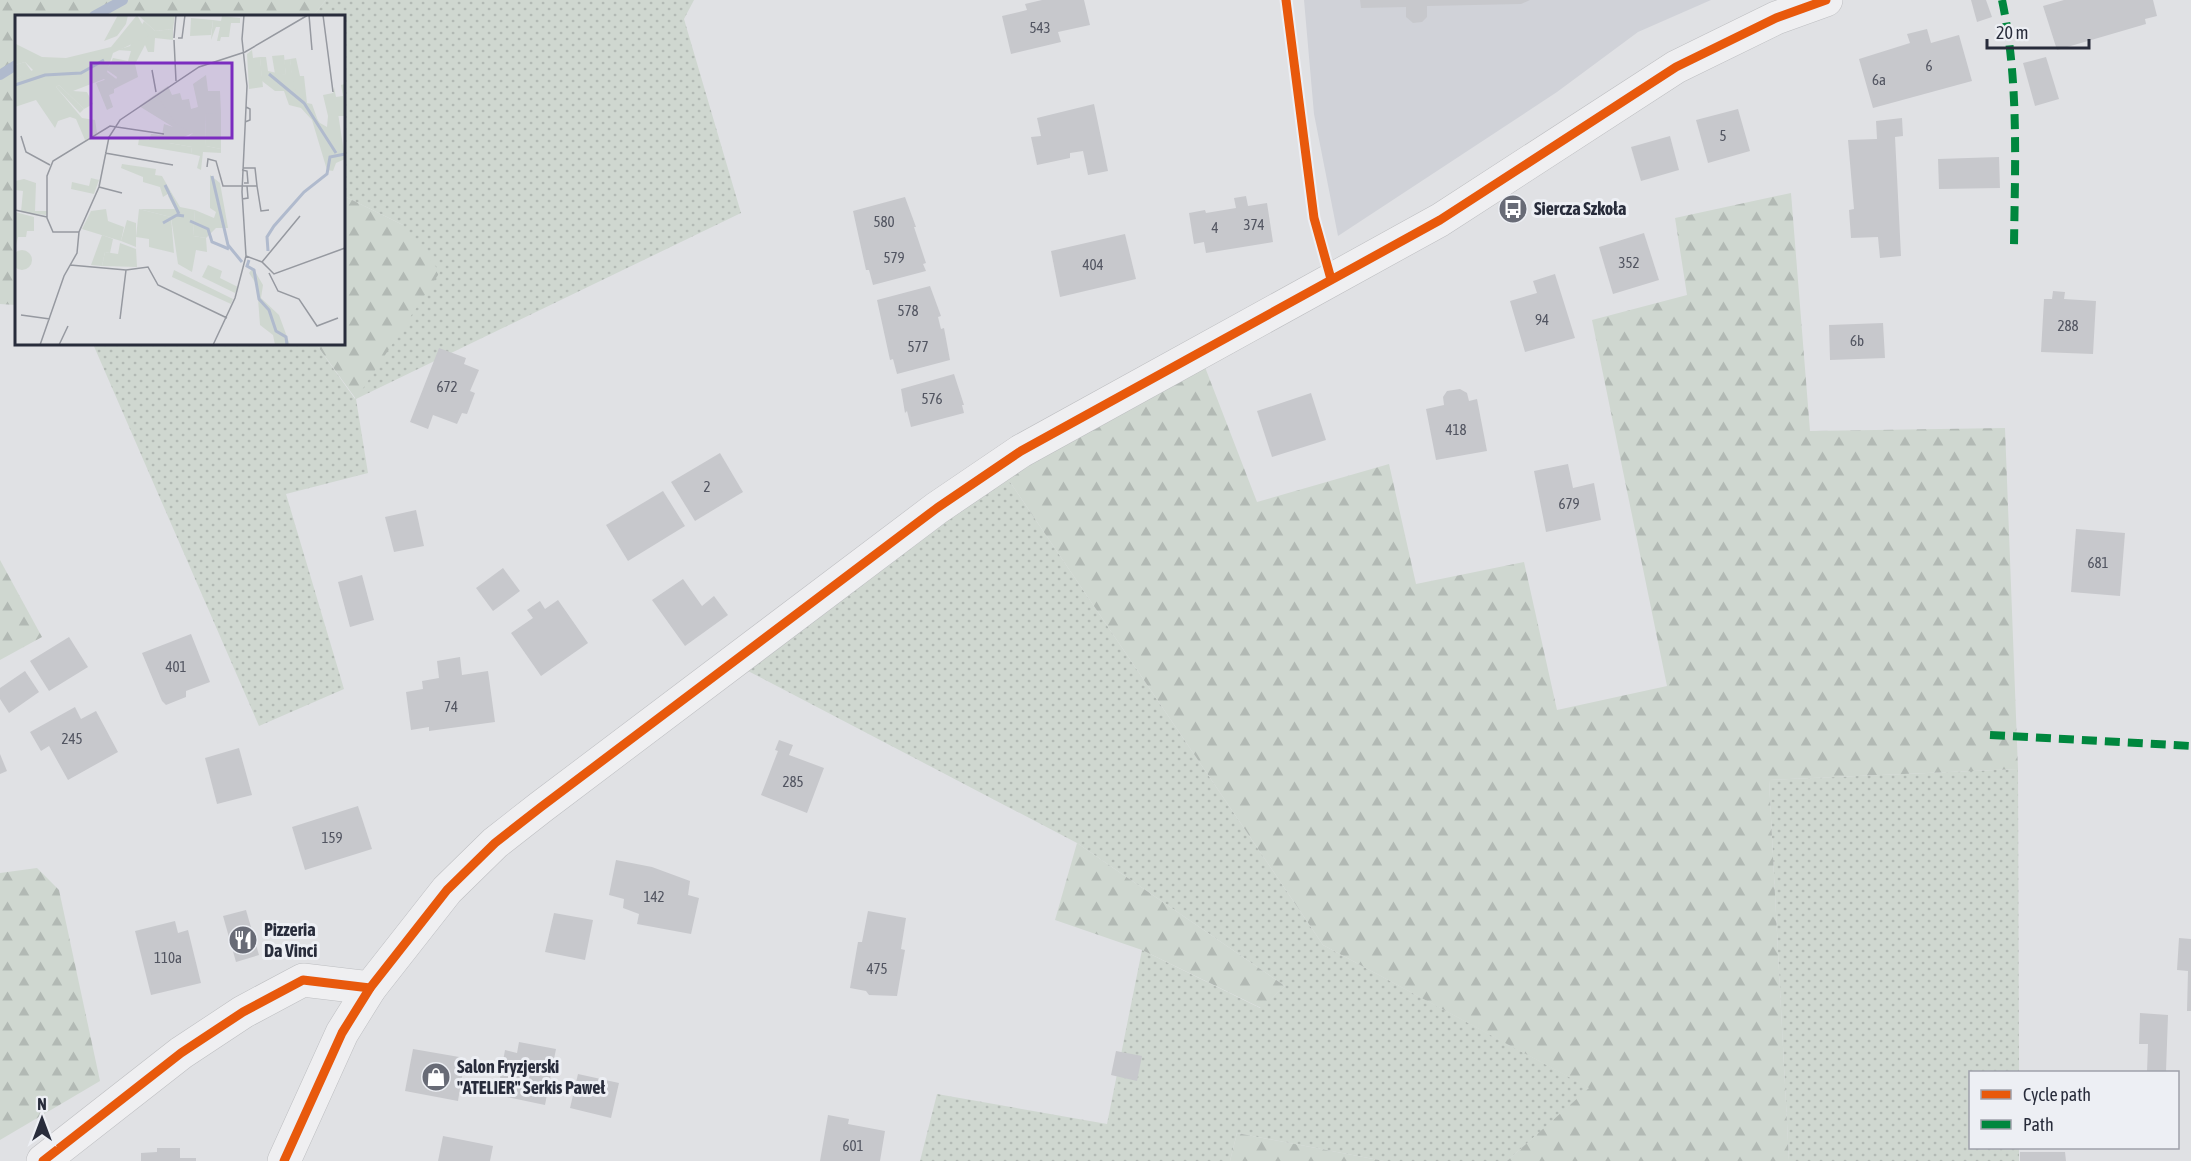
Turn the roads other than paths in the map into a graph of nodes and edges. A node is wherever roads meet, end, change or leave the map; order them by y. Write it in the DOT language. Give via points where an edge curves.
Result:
graph roads {
  1 [pos="1826,0"];
  2 [pos="370,988"];
  3 [pos="43,1161"];
  4 [pos="284,1161"];
  1 -- 2 [label="street" via="1776,18 1676,67 1440,220 1011,457 937,508 495,843 447,890"];
  2 -- 3 [label="street" via="303,980 243,1012 181,1053"];
  2 -- 4 [label="street" via="342,1033"];
}
